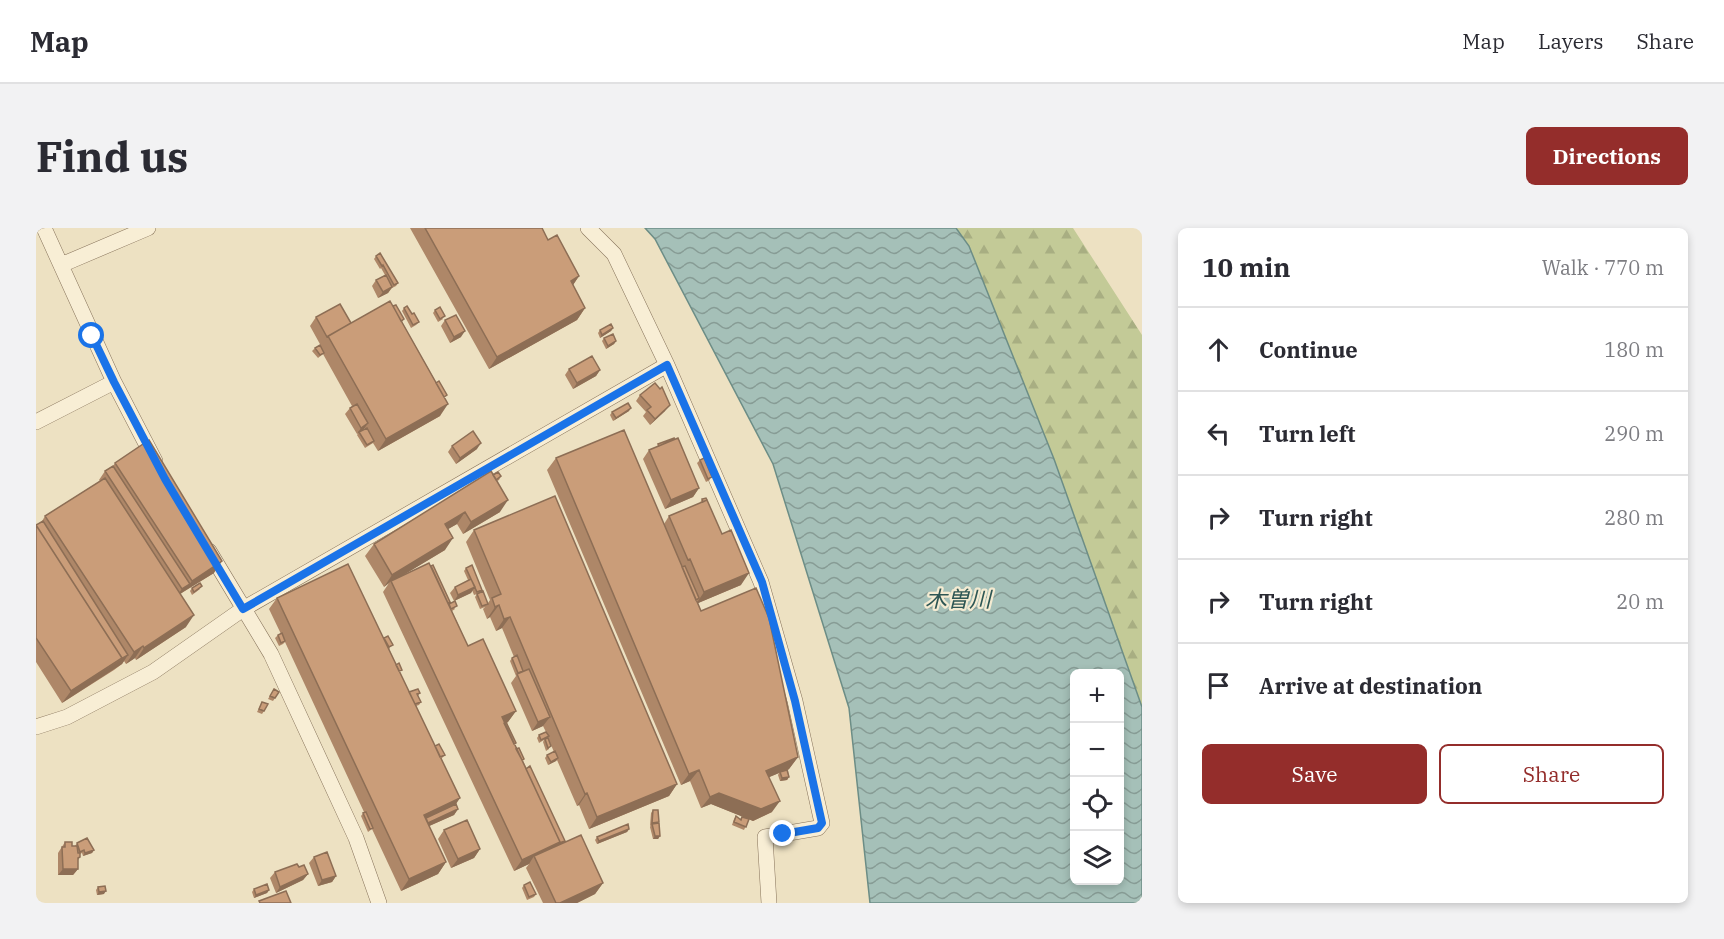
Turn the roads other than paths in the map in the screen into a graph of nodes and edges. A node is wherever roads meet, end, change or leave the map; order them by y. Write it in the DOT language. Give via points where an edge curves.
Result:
graph roads {
  1 [pos="44,228"];
  2 [pos="148,228"];
  3 [pos="588,228"];
  4 [pos="61,265"];
  5 [pos="667,365"];
  6 [pos="114,382"];
  7 [pos="36,422"];
  8 [pos="160,470"];
  9 [pos="199,535"];
  10 [pos="243,609"];
  11 [pos="36,727"];
  12 [pos="379,903"];
  13 [pos="769,903"];
  1 -- 4 [label="street"];
  2 -- 4 [label="street"];
  3 -- 5 [label="street" via="614,254"];
  4 -- 6 [label="street"];
  5 -- 10 [label="street"];
  5 -- 13 [label="street" via="762,582 795,701 822,823 818,828 765,837"];
  6 -- 7 [label="street"];
  6 -- 8 [label="street"];
  9 -- 10 [label="street"];
  10 -- 11 [label="street" via="153,672 67,717"];
  10 -- 12 [label="street" via="271,654 322,762 356,838"];
}
